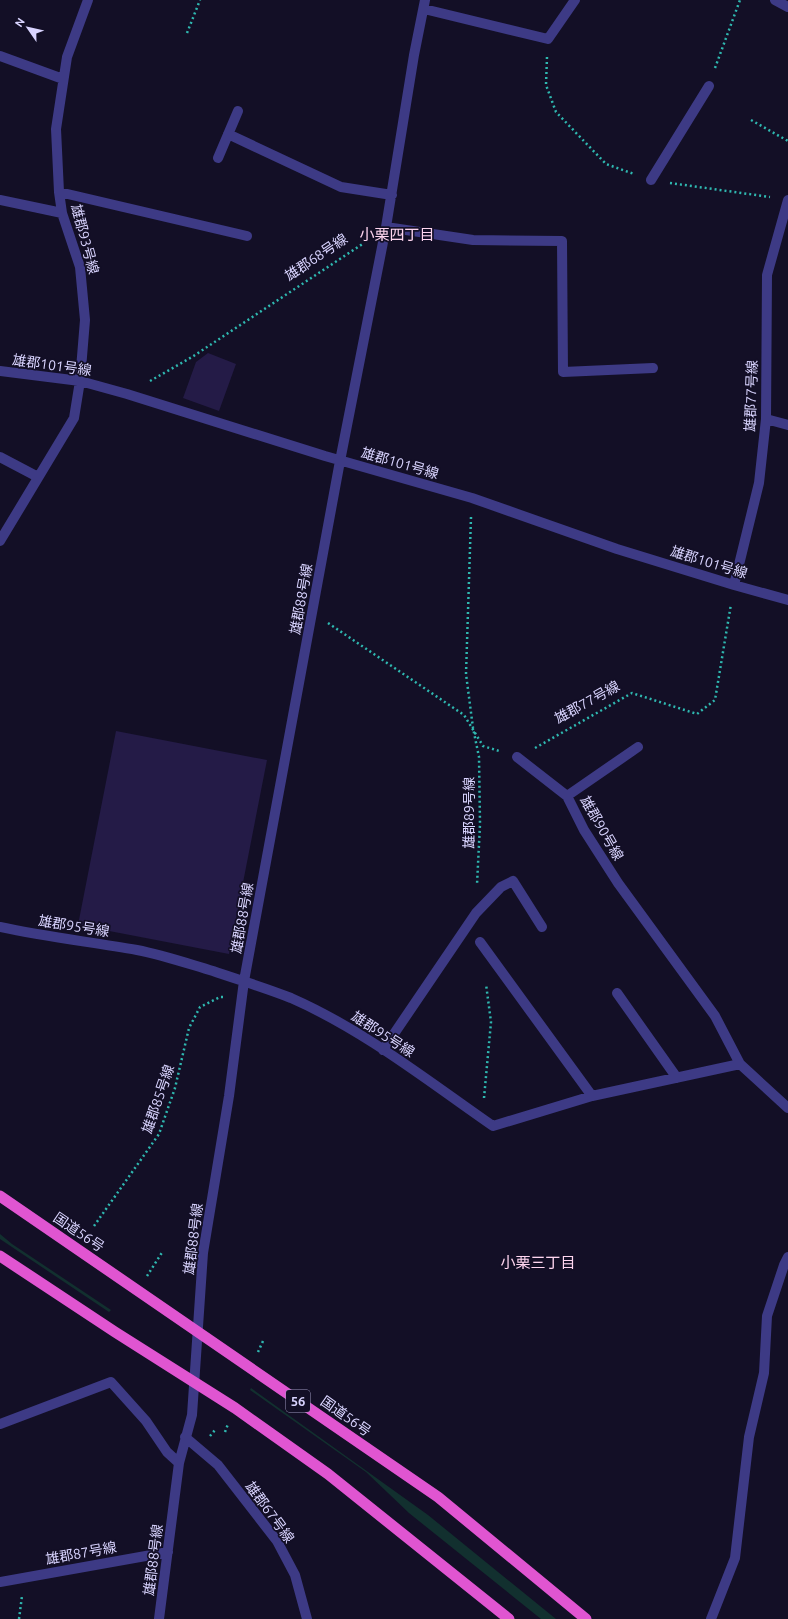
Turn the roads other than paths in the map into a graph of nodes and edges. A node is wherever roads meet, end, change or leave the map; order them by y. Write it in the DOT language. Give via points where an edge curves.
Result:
graph roads {
  1 [pos="88,0"];
  2 [pos="575,0"];
  3 [pos="775,0"];
  4 [pos="424,4"];
  5 [pos="788,7"];
  6 [pos="0,56"];
  7 [pos="63,79"];
  8 [pos="709,86"];
  9 [pos="238,111"];
  10 [pos="228,134"];
  11 [pos="218,158"];
  12 [pos="651,180"];
  13 [pos="59,192"];
  14 [pos="392,195"];
  15 [pos="0,200"];
  16 [pos="788,200"];
  17 [pos="62,213"];
  18 [pos="386,227"];
  19 [pos="247,236"];
  20 [pos="653,368"];
  21 [pos="0,371"];
  22 [pos="80,381"];
  23 [pos="766,419"];
  24 [pos="788,425"];
  25 [pos="0,457"];
  26 [pos="340,461"];
  27 [pos="38,477"];
  28 [pos="0,541"];
  29 [pos="734,585"];
  30 [pos="788,600"];
  31 [pos="638,747"];
  32 [pos="517,758"];
  33 [pos="567,796"];
  34 [pos="0,926"];
  35 [pos="542,927"];
  36 [pos="480,942"];
  37 [pos="244,981"];
  38 [pos="617,993"];
  39 [pos="384,1050"];
  40 [pos="740,1064"];
  41 [pos="677,1078"];
  42 [pos="592,1096"];
  43 [pos="788,1108"];
  44 [pos="0,1196"];
  45 [pos="0,1256"];
  46 [pos="787,1263"];
  47 [pos="198,1332"];
  48 [pos="195,1382"];
  49 [pos="0,1424"];
  50 [pos="185,1437"];
  51 [pos="179,1463"];
  52 [pos="168,1552"];
  53 [pos="0,1582"];
  54 [pos="159,1619"];
  55 [pos="307,1619"];
  56 [pos="509,1619"];
  57 [pos="586,1619"];
  58 [pos="711,1619"];
  1 -- 7 [label="street, 雄郡93号線" via="67,57"];
  2 -- 4 [label="street" via="548,39"];
  3 -- 5 [label="street"];
  4 -- 14 [label="street"];
  6 -- 7 [label="street"];
  7 -- 13 [label="street, 雄郡93号線" via="56,129"];
  8 -- 12 [label="street"];
  9 -- 10 [label="street"];
  10 -- 11 [label="street"];
  10 -- 14 [label="street" via="341,187"];
  13 -- 17 [label="street, 雄郡93号線"];
  13 -- 19 [label="street"];
  14 -- 18 [label="street"];
  15 -- 17 [label="street"];
  16 -- 23 [label="street, 雄郡77号線" via="767,275"];
  17 -- 22 [label="street, 雄郡93号線" via="80,267 85,320"];
  18 -- 20 [label="street" via="473,240 562,242 563,372"];
  18 -- 26 [label="street, 雄郡88号線"];
  21 -- 22 [label="street, 雄郡101号線"];
  22 -- 26 [label="street, 雄郡101号線"];
  22 -- 27 [label="street, 雄郡93号線" via="74,418"];
  23 -- 24 [label="street"];
  23 -- 29 [label="street, 雄郡77号線" via="759,483"];
  25 -- 27 [label="street"];
  26 -- 29 [label="street, 雄郡101号線" via="472,498 617,549"];
  26 -- 37 [label="street, 雄郡88号線"];
  27 -- 28 [label="street, 雄郡93号線"];
  29 -- 30 [label="street, 雄郡101号線"];
  31 -- 33 [label="street"];
  32 -- 33 [label="street, 雄郡90号線"];
  33 -- 40 [label="street, 雄郡90号線" via="584,830 618,883 715,1016"];
  34 -- 37 [label="street, 雄郡95号線" via="139,950"];
  35 -- 39 [label="street" via="512,882 501,887 476,913"];
  36 -- 42 [label="street"];
  37 -- 39 [label="street, 雄郡95号線" via="291,999 338,1022"];
  37 -- 47 [label="street, 雄郡88号線" via="230,1096 203,1253"];
  38 -- 41 [label="street"];
  39 -- 42 [label="street, 雄郡95号線" via="493,1126"];
  40 -- 41 [label="street"];
  40 -- 43 [label="street, 雄郡90号線"];
  41 -- 42 [label="street"];
  44 -- 47 [label="highway, 国道56号 / 56"];
  45 -- 48 [label="highway"];
  46 -- 58 [label="street" via="767,1316 764,1373 749,1437 735,1558"];
  47 -- 48 [label="street, 雄郡88号線"];
  47 -- 57 [label="highway, 国道56号 / 56" via="438,1497"];
  48 -- 50 [label="street, 雄郡88号線" via="192,1415"];
  48 -- 56 [label="highway" via="328,1474"];
  49 -- 51 [label="street" via="110,1382 146,1421 167,1452"];
  50 -- 51 [label="street, 雄郡88号線"];
  50 -- 55 [label="street, 雄郡67号線" via="218,1466 277,1541 295,1575"];
  51 -- 52 [label="street, 雄郡88号線"];
  52 -- 53 [label="street, 雄郡87号線"];
  52 -- 54 [label="street, 雄郡88号線"];
}
